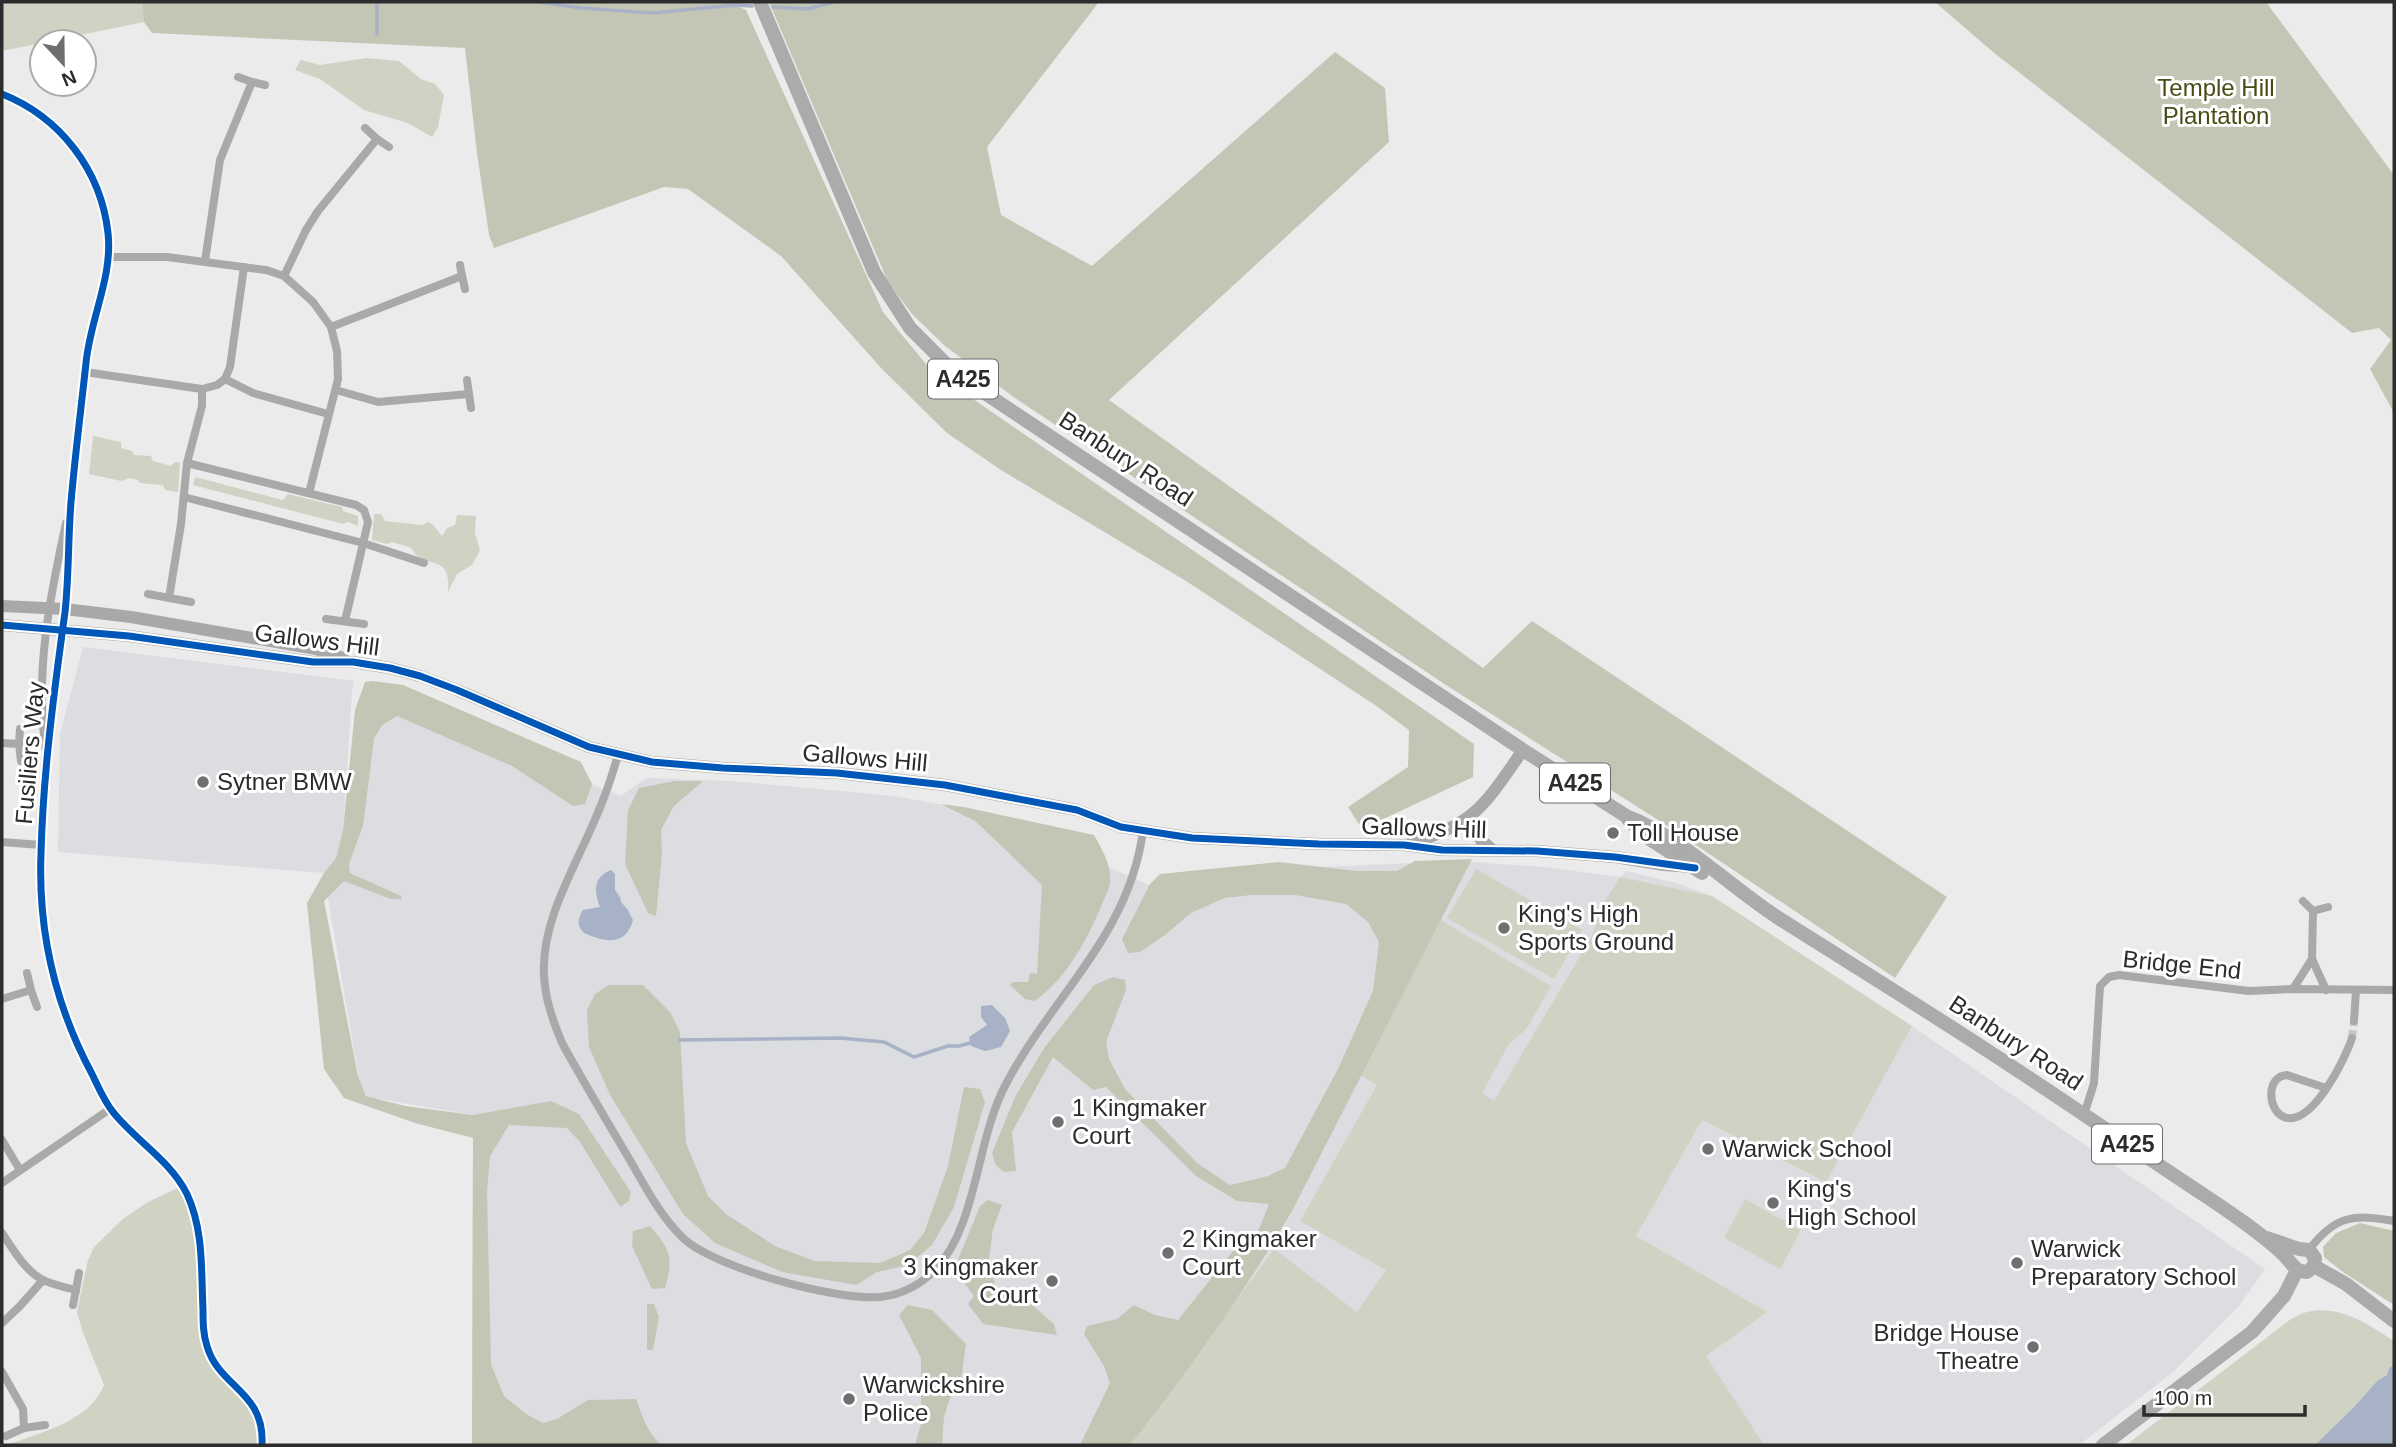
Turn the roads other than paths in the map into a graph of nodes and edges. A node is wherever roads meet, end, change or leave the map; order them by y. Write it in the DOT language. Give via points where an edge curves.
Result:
graph roads {
  1 [pos="760,2"];
  2 [pos="238,77"];
  3 [pos="252,82"];
  4 [pos="265,85"];
  5 [pos="2,94"];
  6 [pos="365,128"];
  7 [pos="377,139"];
  8 [pos="389,147"];
  9 [pos="108,257"];
  10 [pos="205,261"];
  11 [pos="460,264"];
  12 [pos="244,267"];
  13 [pos="284,276"];
  14 [pos="461,276"];
  15 [pos="465,289"];
  16 [pos="331,327"];
  17 [pos="85,372"];
  18 [pos="225,379"];
  19 [pos="467,380"];
  20 [pos="202,389"];
  21 [pos="335,390"];
  22 [pos="469,394"];
  23 [pos="471,408"];
  24 [pos="328,414"];
  25 [pos="187,463"];
  26 [pos="309,493"];
  27 [pos="184,497"];
  28 [pos="71,503"];
  29 [pos="363,543"];
  30 [pos="424,563"];
  31 [pos="148,594"];
  32 [pos="169,598"];
  33 [pos="191,602"];
  34 [pos="2,606"];
  35 [pos="50,608"];
  36 [pos="65,609"];
  37 [pos="327,619"];
  38 [pos="345,621"];
  39 [pos="364,624"];
  40 [pos="2,625"];
  41 [pos="48,628"];
  42 [pos="62,630"];
  43 [pos="353,662"];
  44 [pos="20,729"];
  45 [pos="2,743"];
  46 [pos="19,744"];
  47 [pos="1523,750"];
  48 [pos="618,755"];
  49 [pos="21,761"];
  50 [pos="48,761"];
  51 [pos="1626,816"];
  52 [pos="1468,819"];
  53 [pos="1143,831"];
  54 [pos="2,842"];
  55 [pos="41,845"];
  56 [pos="1404,845"];
  57 [pos="1493,850"];
  58 [pos="1695,868"];
  59 [pos="1737,890"];
  60 [pos="2303,901"];
  61 [pos="2328,907"];
  62 [pos="2314,911"];
  63 [pos="2312,958"];
  64 [pos="27,973"];
  65 [pos="2293,989"];
  66 [pos="31,990"];
  67 [pos="2326,990"];
  68 [pos="2356,990"];
  69 [pos="2394,990"];
  70 [pos="2,999"];
  71 [pos="37,1007"];
  72 [pos="2354,1021"];
  73 [pos="2352,1038"];
  74 [pos="2326,1088"];
  75 [pos="110,1109"];
  76 [pos="2084,1115"];
  77 [pos="2,1140"];
  78 [pos="20,1170"];
  79 [pos="2,1183"];
  80 [pos="2394,1221"];
  81 [pos="2,1233"];
  82 [pos="2267,1238"];
  83 [pos="2304,1250"];
  84 [pos="2314,1266"];
  85 [pos="2295,1267"];
  86 [pos="79,1273"];
  87 [pos="43,1280"];
  88 [pos="76,1290"];
  89 [pos="74,1305"];
  90 [pos="2394,1321"];
  91 [pos="2,1323"];
  92 [pos="2,1372"];
  93 [pos="45,1424"];
  94 [pos="24,1428"];
  95 [pos="6,1436"];
  96 [pos="262,1445"];
  97 [pos="2103,1445"];
  1 -- 47 [label="main road, Banbury Road / A425" via="874,272 895,308 937,357 988,397"];
  2 -- 3 [label="street"];
  3 -- 4 [label="street"];
  3 -- 10 [label="street" via="220,160"];
  5 -- 9 [label="street" via="51,124 83,160 99,192"];
  6 -- 7 [label="street"];
  7 -- 8 [label="street"];
  7 -- 13 [label="street" via="318,211"];
  9 -- 10 [label="street"];
  9 -- 17 [label="street"];
  10 -- 12 [label="street"];
  11 -- 14 [label="street"];
  12 -- 13 [label="street"];
  12 -- 18 [label="street"];
  13 -- 16 [label="street" via="313,302"];
  14 -- 15 [label="street"];
  14 -- 16 [label="street"];
  16 -- 21 [label="street" via="338,365"];
  17 -- 20 [label="street"];
  17 -- 28 [label="street"];
  18 -- 20 [label="street"];
  18 -- 24 [label="street" via="253,393"];
  19 -- 22 [label="street"];
  20 -- 25 [label="street"];
  21 -- 22 [label="street" via="379,402"];
  21 -- 24 [label="street"];
  22 -- 23 [label="street"];
  24 -- 26 [label="street"];
  25 -- 26 [label="street"];
  25 -- 27 [label="street"];
  26 -- 29 [label="street" via="364,510 368,522"];
  27 -- 29 [label="street"];
  27 -- 32 [label="street"];
  28 -- 35 [label="street"];
  28 -- 36 [label="street, Fusiliers Way"];
  29 -- 30 [label="street"];
  29 -- 38 [label="street"];
  31 -- 32 [label="street"];
  32 -- 33 [label="street"];
  34 -- 35 [label="street, Gallows Hill"];
  35 -- 36 [label="street, Gallows Hill"];
  35 -- 41 [label="street"];
  36 -- 42 [label="street, Fusiliers Way"];
  36 -- 43 [label="street, Gallows Hill" via="316,649"];
  37 -- 38 [label="street"];
  38 -- 39 [label="street"];
  40 -- 41 [label="street, Gallows Hill"];
  41 -- 42 [label="street, Gallows Hill"];
  41 -- 50 [label="street" via="42,693"];
  42 -- 43 [label="street, Gallows Hill" via="313,662"];
  42 -- 50 [label="street, Fusiliers Way"];
  43 -- 48 [label="street, Gallows Hill" via="420,676"];
  44 -- 46 [label="street"];
  45 -- 46 [label="street"];
  46 -- 49 [label="street"];
  47 -- 51 [label="main road, Banbury Road / A425"];
  47 -- 52 [label="street, Gallows Hill"];
  48 -- 53 [label="street, Gallows Hill" via="683,765 838,773 1036,797"];
  48 -- 53 [label="street" via="550,930 544,972 562,1043 656,1204 683,1239 730,1265 858,1298 915,1287 952,1247 996,1103 1098,949 1130,886"];
  50 -- 55 [label="street, Fusiliers Way"];
  51 -- 58 [label="main road, Banbury Road / A425" via="1645,836"];
  51 -- 59 [label="main road, Banbury Road / A425" via="1662,834"];
  52 -- 56 [label="street, Gallows Hill"];
  52 -- 57 [label="street, Gallows Hill"];
  53 -- 56 [label="street, Gallows Hill" via="1209,839"];
  54 -- 55 [label="street"];
  55 -- 75 [label="street, Fusiliers Way" via="43,922 53,976 71,1031"];
  56 -- 57 [label="street, Gallows Hill"];
  57 -- 58 [label="street, Gallows Hill" via="1537,850"];
  58 -- 59 [label="main road, Banbury Road / A425"];
  59 -- 76 [label="main road, Banbury Road / A425"];
  60 -- 62 [label="street"];
  61 -- 62 [label="street"];
  62 -- 63 [label="street"];
  63 -- 65 [label="street"];
  63 -- 67 [label="street"];
  64 -- 66 [label="street"];
  65 -- 67 [label="street, Bridge End"];
  65 -- 76 [label="street, Bridge End" via="2249,991 2109,977 2100,986 2094,1083"];
  66 -- 70 [label="street"];
  66 -- 71 [label="street"];
  67 -- 68 [label="street, Bridge End"];
  68 -- 69 [label="street, Bridge End"];
  68 -- 72 [label="street"];
  73 -- 74 [label="street"];
  74 -- 74 [label="street" via="2295,1116 2285,1117 2274,1107 2272,1083 2280,1076"];
  75 -- 78 [label="street"];
  75 -- 96 [label="street, Fusiliers Way" via="167,1166 186,1193 199,1227 206,1346 219,1369 254,1408"];
  76 -- 82 [label="main road, Banbury Road / A425"];
  77 -- 78 [label="street"];
  78 -- 79 [label="street"];
  80 -- 83 [label="street" via="2352,1217"];
  81 -- 87 [label="street" via="19,1258"];
  82 -- 83 [label="main road, Banbury Road / A425"];
  82 -- 85 [label="main road, Banbury Road / A425"];
  83 -- 84 [label="main road" via="2315,1258"];
  83 -- 85 [label="main road" via="2292,1257"];
  84 -- 85 [label="main road" via="2307,1272"];
  84 -- 90 [label="main road"];
  85 -- 97 [label="main road" via="2284,1296 2252,1332"];
  86 -- 88 [label="street"];
  87 -- 88 [label="street"];
  87 -- 91 [label="street"];
  88 -- 89 [label="street"];
  92 -- 94 [label="street" via="23,1409"];
  93 -- 94 [label="street"];
  94 -- 95 [label="street"];
}
